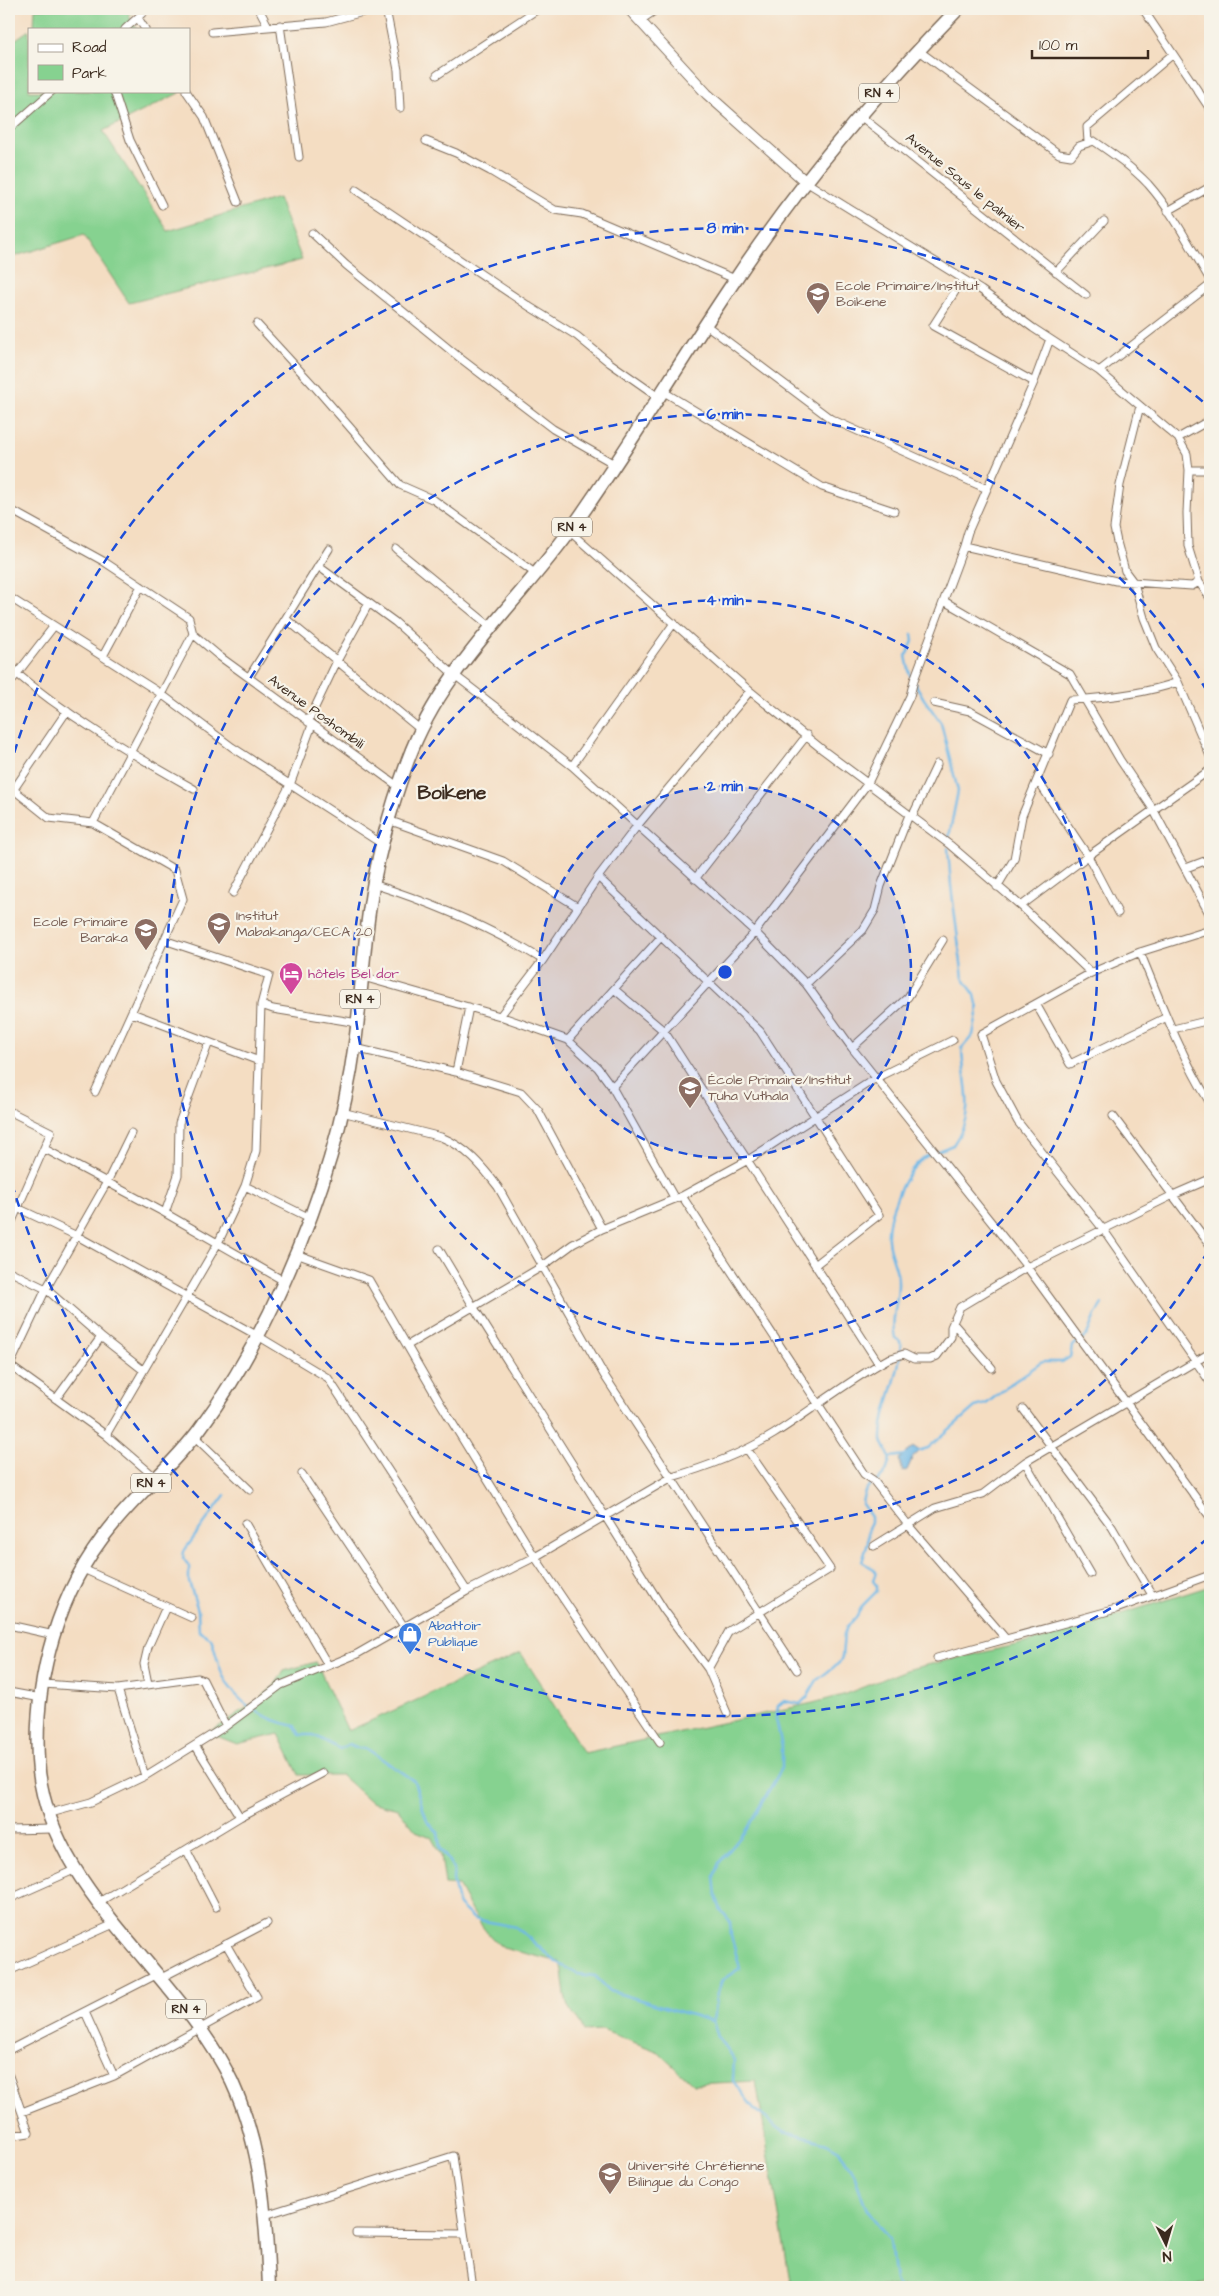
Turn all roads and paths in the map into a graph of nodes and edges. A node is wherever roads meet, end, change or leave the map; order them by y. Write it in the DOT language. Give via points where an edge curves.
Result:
graph roads {
  1 [pos="147,9"];
  2 [pos="259,9"];
  3 [pos="374,9"];
  4 [pos="386,9"];
  5 [pos="538,9"];
  6 [pos="629,9"];
  7 [pos="657,9"];
  8 [pos="958,9"];
  9 [pos="1143,9"];
  10 [pos="138,18"];
  11 [pos="641,20"];
  12 [pos="280,25"];
  13 [pos="268,26"];
  14 [pos="126,28"];
  15 [pos="144,28"];
  16 [pos="212,32"];
  17 [pos="918,50"];
  18 [pos="1173,54"];
  19 [pos="437,75"];
  20 [pos="51,92"];
  21 [pos="114,92"];
  22 [pos="187,92"];
  23 [pos="400,108"];
  24 [pos="1210,109"];
  25 [pos="859,115"];
  26 [pos="9,129"];
  27 [pos="426,141"];
  28 [pos="1088,142"];
  29 [pos="299,157"];
  30 [pos="806,182"];
  31 [pos="1210,187"];
  32 [pos="356,190"];
  33 [pos="238,202"];
  34 [pos="162,205"];
  35 [pos="1168,211"];
  36 [pos="1104,221"];
  37 [pos="312,233"];
  38 [pos="1056,272"];
  39 [pos="735,279"];
  40 [pos="964,279"];
  41 [pos="1210,280"];
  42 [pos="1210,284"];
  43 [pos="1086,295"];
  44 [pos="257,324"];
  45 [pos="706,325"];
  46 [pos="1050,339"];
  47 [pos="1098,371"];
  48 [pos="1034,382"];
  49 [pos="662,395"];
  50 [pos="1140,406"];
  51 [pos="1210,420"];
  52 [pos="1178,438"];
  53 [pos="616,464"];
  54 [pos="1189,470"];
  55 [pos="1210,470"];
  56 [pos="987,489"];
  57 [pos="9,510"];
  58 [pos="894,511"];
  59 [pos="569,531"];
  60 [pos="964,546"];
  61 [pos="329,549"];
  62 [pos="396,549"];
  63 [pos="318,566"];
  64 [pos="536,574"];
  65 [pos="1199,582"];
  66 [pos="1134,583"];
  67 [pos="141,586"];
  68 [pos="9,597"];
  69 [pos="1210,598"];
  70 [pos="944,601"];
  71 [pos="369,603"];
  72 [pos="286,619"];
  73 [pos="674,623"];
  74 [pos="54,626"];
  75 [pos="491,627"];
  76 [pos="193,634"];
  77 [pos="103,656"];
  78 [pos="336,660"];
  79 [pos="9,667"];
  80 [pos="452,673"];
  81 [pos="18,675"];
  82 [pos="249,677"];
  83 [pos="1178,682"];
  84 [pos="9,684"];
  85 [pos="750,690"];
  86 [pos="160,693"];
  87 [pos="1086,699"];
  88 [pos="934,703"];
  89 [pos="67,711"];
  90 [pos="310,724"];
  91 [pos="421,730"];
  92 [pos="807,735"];
  93 [pos="131,754"];
  94 [pos="1050,754"];
  95 [pos="1210,756"];
  96 [pos="937,764"];
  97 [pos="572,766"];
  98 [pos="1210,770"];
  99 [pos="1038,781"];
  100 [pos="868,783"];
  101 [pos="290,785"];
  102 [pos="399,787"];
  103 [pos="11,788"];
  104 [pos="194,789"];
  105 [pos="1153,809"];
  106 [pos="910,816"];
  107 [pos="388,820"];
  108 [pos="93,823"];
  109 [pos="637,826"];
  110 [pos="382,844"];
  111 [pos="1088,856"];
  112 [pos="1210,860"];
  113 [pos="1186,868"];
  114 [pos="598,877"];
  115 [pos="695,879"];
  116 [pos="373,884"];
  117 [pos="997,887"];
  118 [pos="233,893"];
  119 [pos="1021,906"];
  120 [pos="578,907"];
  121 [pos="1118,913"];
  122 [pos="1210,915"];
  123 [pos="1210,930"];
  124 [pos="755,932"];
  125 [pos="660,938"];
  126 [pos="164,940"];
  127 [pos="944,940"];
  128 [pos="1140,952"];
  129 [pos="542,960"];
  130 [pos="1091,973"];
  131 [pos="363,977"];
  132 [pos="709,983"];
  133 [pos="806,984"];
  134 [pos="614,989"];
  135 [pos="1036,1004"];
  136 [pos="261,1005"];
  137 [pos="469,1007"];
  138 [pos="132,1013"];
  139 [pos="500,1016"];
  140 [pos="1167,1017"];
  141 [pos="1210,1020"];
  142 [pos="358,1023"];
  143 [pos="1173,1029"];
  144 [pos="664,1031"];
  145 [pos="568,1040"];
  146 [pos="953,1040"];
  147 [pos="209,1042"];
  148 [pos="355,1048"];
  149 [pos="852,1048"];
  150 [pos="259,1061"];
  151 [pos="456,1072"];
  152 [pos="876,1078"];
  153 [pos="612,1087"];
  154 [pos="95,1092"];
  155 [pos="1210,1103"];
  156 [pos="9,1111"];
  157 [pos="342,1112"];
  158 [pos="816,1115"];
  159 [pos="1113,1116"];
  160 [pos="131,1132"];
  161 [pos="45,1149"];
  162 [pos="748,1160"];
  163 [pos="1210,1179"];
  164 [pos="107,1182"];
  165 [pos="245,1186"];
  166 [pos="1173,1195"];
  167 [pos="679,1197"];
  168 [pos="9,1204"];
  169 [pos="18,1208"];
  170 [pos="164,1213"];
  171 [pos="310,1218"];
  172 [pos="9,1228"];
  173 [pos="602,1229"];
  174 [pos="1103,1230"];
  175 [pos="77,1236"];
  176 [pos="218,1243"];
  177 [pos="1210,1245"];
  178 [pos="439,1249"];
  179 [pos="296,1254"];
  180 [pos="815,1265"];
  181 [pos="543,1266"];
  182 [pos="1027,1267"];
  183 [pos="9,1270"];
  184 [pos="284,1281"];
  185 [pos="46,1289"];
  186 [pos="185,1297"];
  187 [pos="473,1306"];
  188 [pos="953,1323"];
  189 [pos="258,1336"];
  190 [pos="101,1337"];
  191 [pos="408,1345"];
  192 [pos="1210,1353"];
  193 [pos="1197,1361"];
  194 [pos="879,1364"];
  195 [pos="9,1366"];
  196 [pos="992,1368"];
  197 [pos="143,1370"];
  198 [pos="1210,1382"];
  199 [pos="56,1399"];
  200 [pos="1126,1402"];
  201 [pos="817,1405"];
  202 [pos="1023,1409"];
  203 [pos="106,1435"];
  204 [pos="194,1436"];
  205 [pos="1052,1446"];
  206 [pos="747,1449"];
  207 [pos="1025,1462"];
  208 [pos="302,1474"];
  209 [pos="672,1477"];
  210 [pos="156,1478"];
  211 [pos="250,1490"];
  212 [pos="605,1516"];
  213 [pos="1210,1517"];
  214 [pos="246,1523"];
  215 [pos="908,1526"];
  216 [pos="874,1546"];
  217 [pos="535,1557"];
  218 [pos="81,1568"];
  219 [pos="1090,1574"];
  220 [pos="1210,1575"];
  221 [pos="467,1591"];
  222 [pos="1152,1596"];
  223 [pos="166,1607"];
  224 [pos="759,1611"];
  225 [pos="192,1618"];
  226 [pos="9,1625"];
  227 [pos="405,1628"];
  228 [pos="54,1635"];
  229 [pos="1006,1639"];
  230 [pos="937,1658"];
  231 [pos="328,1665"];
  232 [pos="708,1669"];
  233 [pos="797,1670"];
  234 [pos="43,1684"];
  235 [pos="148,1684"];
  236 [pos="118,1689"];
  237 [pos="9,1692"];
  238 [pos="41,1698"];
  239 [pos="727,1713"];
  240 [pos="226,1726"];
  241 [pos="660,1742"];
  242 [pos="195,1745"];
  243 [pos="323,1773"];
  244 [pos="145,1776"];
  245 [pos="47,1814"];
  246 [pos="240,1817"];
  247 [pos="52,1829"];
  248 [pos="9,1830"];
  249 [pos="186,1851"];
  250 [pos="74,1870"];
  251 [pos="9,1900"];
  252 [pos="99,1902"];
  253 [pos="216,1907"];
  254 [pos="116,1923"];
  255 [pos="267,1923"];
  256 [pos="226,1944"];
  257 [pos="9,1971"];
  258 [pos="160,1976"];
  259 [pos="84,2012"];
  260 [pos="201,2028"];
  261 [pos="9,2050"];
  262 [pos="9,2076"];
  263 [pos="114,2076"];
  264 [pos="22,2112"];
  265 [pos="9,2136"];
  266 [pos="265,2215"];
  267 [pos="356,2233"];
  268 [pos="464,2234"];
  269 [pos="269,2287"];
  270 [pos="472,2287"];
  1 -- 10 [label="street"];
  2 -- 13 [label="street"];
  3 -- 12 [label="street" via="326,22"];
  4 -- 23 [label="street" via="398,70"];
  5 -- 19 [label="street"];
  6 -- 11 [label="street"];
  7 -- 11 [label="street"];
  8 -- 17 [label="highway, RN 4"];
  9 -- 18 [label="street"];
  10 -- 14 [label="street"];
  10 -- 15 [label="street"];
  11 -- 30 [label="street" via="707,94"];
  12 -- 13 [label="street"];
  12 -- 29 [label="street"];
  13 -- 16 [label="street"];
  17 -- 25 [label="highway, RN 4"];
  17 -- 28 [label="street" via="1059,154 1071,156 1079,146"];
  18 -- 24 [label="street"];
  18 -- 28 [label="street" via="1087,127"];
  20 -- 26 [label="street"];
  21 -- 34 [label="street" via="130,140"];
  22 -- 33 [label="street" via="204,117"];
  25 -- 30 [label="highway, RN 4"];
  25 -- 38 [label="street, Avenue Sous le palmier"];
  27 -- 39 [label="street" via="490,171 555,210 582,214"];
  28 -- 35 [label="street" via="1094,141 1119,157 1148,184"];
  30 -- 39 [label="highway, RN 4"];
  30 -- 40 [label="street"];
  31 -- 35 [label="street"];
  32 -- 49 [label="street"];
  35 -- 41 [label="street"];
  36 -- 38 [label="street"];
  37 -- 53 [label="street" via="346,266 553,429"];
  38 -- 43 [label="street, Avenue Sous le palmier"];
  39 -- 45 [label="highway, RN 4"];
  40 -- 46 [label="street"];
  40 -- 48 [label="street" via="933,326"];
  42 -- 47 [label="street"];
  44 -- 64 [label="street" via="400,485 434,500"];
  45 -- 49 [label="highway, RN 4"];
  45 -- 56 [label="street" via="831,419"];
  46 -- 47 [label="street"];
  46 -- 48 [label="street"];
  47 -- 50 [label="street"];
  48 -- 56 [label="street"];
  49 -- 53 [label="highway, RN 4"];
  49 -- 58 [label="street" via="822,487"];
  50 -- 52 [label="street"];
  50 -- 66 [label="street" via="1120,485 1114,528 1125,571"];
  51 -- 52 [label="street"];
  52 -- 54 [label="street" via="1187,454"];
  53 -- 59 [label="highway, RN 4"];
  54 -- 55 [label="street"];
  54 -- 65 [label="street" via="1188,546"];
  56 -- 60 [label="street"];
  57 -- 67 [label="street" via="103,560"];
  59 -- 64 [label="highway, RN 4"];
  59 -- 73 [label="street"];
  60 -- 66 [label="street"];
  60 -- 70 [label="street"];
  61 -- 63 [label="street"];
  62 -- 75 [label="street"];
  63 -- 71 [label="street"];
  63 -- 72 [label="street"];
  64 -- 75 [label="highway, RN 4"];
  65 -- 66 [label="street" via="1192,586"];
  65 -- 69 [label="street"];
  66 -- 83 [label="street" via="1156,648"];
  67 -- 76 [label="street" via="189,618"];
  67 -- 77 [label="street"];
  68 -- 74 [label="street"];
  70 -- 87 [label="street" via="1070,674"];
  70 -- 100 [label="street" via="910,696"];
  71 -- 78 [label="street"];
  71 -- 80 [label="street"];
  72 -- 78 [label="street"];
  72 -- 82 [label="street"];
  73 -- 85 [label="street"];
  73 -- 97 [label="street"];
  74 -- 77 [label="street"];
  74 -- 81 [label="street"];
  75 -- 80 [label="highway, RN 4"];
  76 -- 82 [label="street, Avenue Poshombili"];
  76 -- 86 [label="street"];
  77 -- 86 [label="street"];
  78 -- 90 [label="street"];
  78 -- 91 [label="street"];
  79 -- 81 [label="street"];
  80 -- 91 [label="highway, RN 4"];
  80 -- 97 [label="street"];
  81 -- 84 [label="street"];
  81 -- 89 [label="street"];
  82 -- 90 [label="street, Avenue Poshombili"];
  83 -- 87 [label="street" via="1124,696"];
  83 -- 95 [label="street"];
  85 -- 92 [label="street"];
  85 -- 109 [label="street"];
  86 -- 93 [label="street"];
  86 -- 101 [label="street"];
  87 -- 94 [label="street" via="1070,700"];
  87 -- 105 [label="street" via="1120,760"];
  88 -- 94 [label="street" via="970,711"];
  89 -- 93 [label="street"];
  89 -- 103 [label="street"];
  90 -- 101 [label="street"];
  90 -- 102 [label="street, Avenue Poshombili"];
  91 -- 102 [label="highway, RN 4"];
  92 -- 100 [label="street"];
  92 -- 115 [label="street"];
  93 -- 104 [label="street"];
  93 -- 108 [label="street"];
  94 -- 99 [label="street"];
  96 -- 106 [label="street"];
  97 -- 109 [label="street"];
  98 -- 105 [label="street"];
  99 -- 111 [label="street"];
  99 -- 117 [label="street" via="1022,816 1014,859"];
  100 -- 106 [label="street"];
  100 -- 124 [label="street"];
  101 -- 110 [label="street"];
  101 -- 118 [label="street"];
  102 -- 107 [label="highway, RN 4"];
  103 -- 108 [label="street" via="49,818"];
  105 -- 111 [label="street"];
  105 -- 113 [label="street"];
  106 -- 117 [label="street" via="950,844"];
  106 -- 133 [label="street" via="881,886 875,910 863,930"];
  107 -- 110 [label="highway, RN 4"];
  107 -- 120 [label="street" via="503,861"];
  108 -- 126 [label="street" via="175,870 182,899"];
  109 -- 114 [label="street"];
  109 -- 115 [label="street"];
  110 -- 116 [label="highway, RN 4"];
  111 -- 119 [label="street"];
  111 -- 121 [label="street"];
  112 -- 113 [label="street"];
  113 -- 122 [label="street"];
  114 -- 120 [label="street"];
  114 -- 125 [label="street"];
  115 -- 124 [label="street"];
  116 -- 129 [label="street" via="424,901 511,940"];
  116 -- 131 [label="highway, RN 4"];
  117 -- 119 [label="street"];
  119 -- 130 [label="street"];
  120 -- 129 [label="street"];
  123 -- 128 [label="street"];
  124 -- 132 [label="street"];
  124 -- 133 [label="street"];
  125 -- 132 [label="street"];
  125 -- 134 [label="street"];
  126 -- 136 [label="street" via="269,975"];
  126 -- 138 [label="street"];
  127 -- 149 [label="street" via="908,996"];
  128 -- 130 [label="street"];
  128 -- 140 [label="street"];
  129 -- 139 [label="street"];
  130 -- 135 [label="street"];
  131 -- 137 [label="street"];
  131 -- 142 [label="highway, RN 4"];
  132 -- 144 [label="street"];
  132 -- 158 [label="street" via="760,1031"];
  133 -- 149 [label="street"];
  134 -- 144 [label="street"];
  134 -- 145 [label="street"];
  135 -- 140 [label="street" via="1070,1064"];
  135 -- 174 [label="street" via="981,1034 996,1081 1018,1122"];
  136 -- 142 [label="street"];
  136 -- 150 [label="street"];
  137 -- 139 [label="street"];
  137 -- 151 [label="street"];
  138 -- 147 [label="street"];
  138 -- 154 [label="street"];
  139 -- 145 [label="street"];
  140 -- 143 [label="street"];
  141 -- 143 [label="street"];
  142 -- 148 [label="highway, RN 4"];
  143 -- 155 [label="street" via="1196,1081"];
  144 -- 153 [label="street"];
  144 -- 162 [label="street"];
  145 -- 153 [label="street" via="598,1068"];
  146 -- 152 [label="street"];
  147 -- 150 [label="street"];
  147 -- 170 [label="street" via="179,1123 178,1175"];
  148 -- 151 [label="street"];
  148 -- 157 [label="highway, RN 4"];
  149 -- 152 [label="street"];
  150 -- 165 [label="street" via="256,1152"];
  151 -- 173 [label="street" via="521,1092 538,1110"];
  152 -- 158 [label="street"];
  152 -- 182 [label="street"];
  153 -- 167 [label="street"];
  156 -- 161 [label="street" via="51,1132"];
  157 -- 171 [label="highway, RN 4"];
  157 -- 181 [label="street" via="453,1141 479,1162 498,1187"];
  158 -- 162 [label="street"];
  158 -- 180 [label="street" via="879,1215"];
  159 -- 166 [label="street"];
  160 -- 164 [label="street"];
  161 -- 164 [label="street"];
  161 -- 169 [label="street"];
  162 -- 167 [label="street"];
  162 -- 180 [label="street"];
  163 -- 166 [label="street"];
  164 -- 170 [label="street"];
  164 -- 175 [label="street"];
  165 -- 171 [label="street"];
  165 -- 176 [label="street"];
  166 -- 174 [label="street"];
  166 -- 177 [label="street"];
  167 -- 173 [label="street"];
  167 -- 201 [label="street"];
  168 -- 169 [label="street"];
  169 -- 172 [label="street"];
  169 -- 175 [label="street"];
  170 -- 176 [label="street"];
  171 -- 179 [label="highway, RN 4"];
  173 -- 181 [label="street" via="573,1244"];
  174 -- 182 [label="street"];
  174 -- 193 [label="street"];
  175 -- 185 [label="street"];
  175 -- 186 [label="street"];
  176 -- 184 [label="street"];
  176 -- 186 [label="street"];
  178 -- 187 [label="street"];
  179 -- 184 [label="highway, RN 4"];
  179 -- 191 [label="street" via="369,1280"];
  180 -- 194 [label="street"];
  181 -- 187 [label="street"];
  181 -- 209 [label="street" via="604,1375"];
  182 -- 188 [label="street" via="960,1307"];
  182 -- 200 [label="street"];
  183 -- 185 [label="street"];
  184 -- 189 [label="highway, RN 4"];
  185 -- 190 [label="street"];
  185 -- 195 [label="street"];
  186 -- 189 [label="street"];
  186 -- 197 [label="street"];
  187 -- 191 [label="street"];
  187 -- 212 [label="street"];
  188 -- 194 [label="street" via="951,1337 937,1356 914,1359 902,1354"];
  188 -- 196 [label="street"];
  189 -- 204 [label="highway, RN 4" via="227,1391"];
  189 -- 221 [label="street" via="328,1378"];
  190 -- 197 [label="street"];
  190 -- 199 [label="street"];
  191 -- 217 [label="street"];
  192 -- 193 [label="street"];
  193 -- 198 [label="street"];
  193 -- 200 [label="street"];
  194 -- 201 [label="street"];
  195 -- 199 [label="street"];
  197 -- 203 [label="street"];
  199 -- 203 [label="street"];
  200 -- 205 [label="street"];
  200 -- 213 [label="street"];
  201 -- 206 [label="street"];
  201 -- 215 [label="street" via="864,1474"];
  202 -- 205 [label="street"];
  203 -- 210 [label="street"];
  204 -- 210 [label="highway, RN 4"];
  204 -- 211 [label="street"];
  205 -- 207 [label="street"];
  205 -- 222 [label="street" via="1112,1527"];
  206 -- 209 [label="street"];
  206 -- 224 [label="street" via="830,1569"];
  207 -- 215 [label="street" via="983,1494 934,1508"];
  207 -- 219 [label="street"];
  208 -- 227 [label="street"];
  209 -- 212 [label="street"];
  209 -- 224 [label="street"];
  210 -- 218 [label="highway, RN 4" via="111,1526"];
  212 -- 217 [label="street"];
  212 -- 232 [label="street" via="664,1610"];
  214 -- 231 [label="street"];
  215 -- 216 [label="street"];
  215 -- 229 [label="street"];
  217 -- 221 [label="street"];
  217 -- 241 [label="street"];
  218 -- 223 [label="street"];
  218 -- 228 [label="highway, RN 4" via="67,1596"];
  220 -- 222 [label="street"];
  221 -- 227 [label="street"];
  222 -- 229 [label="street"];
  223 -- 225 [label="street"];
  223 -- 235 [label="street" via="144,1664"];
  224 -- 232 [label="street" via="729,1631"];
  224 -- 233 [label="street"];
  226 -- 228 [label="street"];
  227 -- 231 [label="street" via="357,1654"];
  228 -- 234 [label="highway, RN 4"];
  229 -- 230 [label="street"];
  231 -- 240 [label="street" via="281,1685"];
  232 -- 239 [label="street"];
  234 -- 236 [label="street"];
  234 -- 238 [label="highway, RN 4"];
  235 -- 236 [label="street"];
  235 -- 240 [label="street" via="201,1678"];
  236 -- 244 [label="street"];
  237 -- 238 [label="street"];
  238 -- 245 [label="highway, RN 4" via="38,1753 40,1789"];
  240 -- 242 [label="street"];
  242 -- 244 [label="street"];
  242 -- 246 [label="street"];
  243 -- 246 [label="street"];
  244 -- 245 [label="street" via="91,1802"];
  245 -- 247 [label="highway, RN 4"];
  246 -- 249 [label="street"];
  247 -- 248 [label="street"];
  247 -- 250 [label="highway, RN 4"];
  249 -- 252 [label="street"];
  249 -- 253 [label="street"];
  250 -- 251 [label="street"];
  250 -- 252 [label="highway, RN 4"];
  252 -- 254 [label="highway, RN 4"];
  254 -- 257 [label="street"];
  254 -- 258 [label="highway, RN 4"];
  255 -- 256 [label="street"];
  256 -- 258 [label="street"];
  256 -- 260 [label="street" via="256,1997"];
  258 -- 259 [label="street"];
  258 -- 260 [label="highway, RN 4"];
  259 -- 261 [label="street"];
  259 -- 263 [label="street"];
  260 -- 263 [label="street"];
  260 -- 266 [label="highway, RN 4" via="230,2079 248,2121 259,2164"];
  262 -- 264 [label="street"];
  263 -- 264 [label="street"];
  264 -- 265 [label="street" via="29,2133"];
  266 -- 268 [label="street" via="453,2156"];
  266 -- 269 [label="highway, RN 4"];
  267 -- 268 [label="street"];
  268 -- 270 [label="street"];
}
